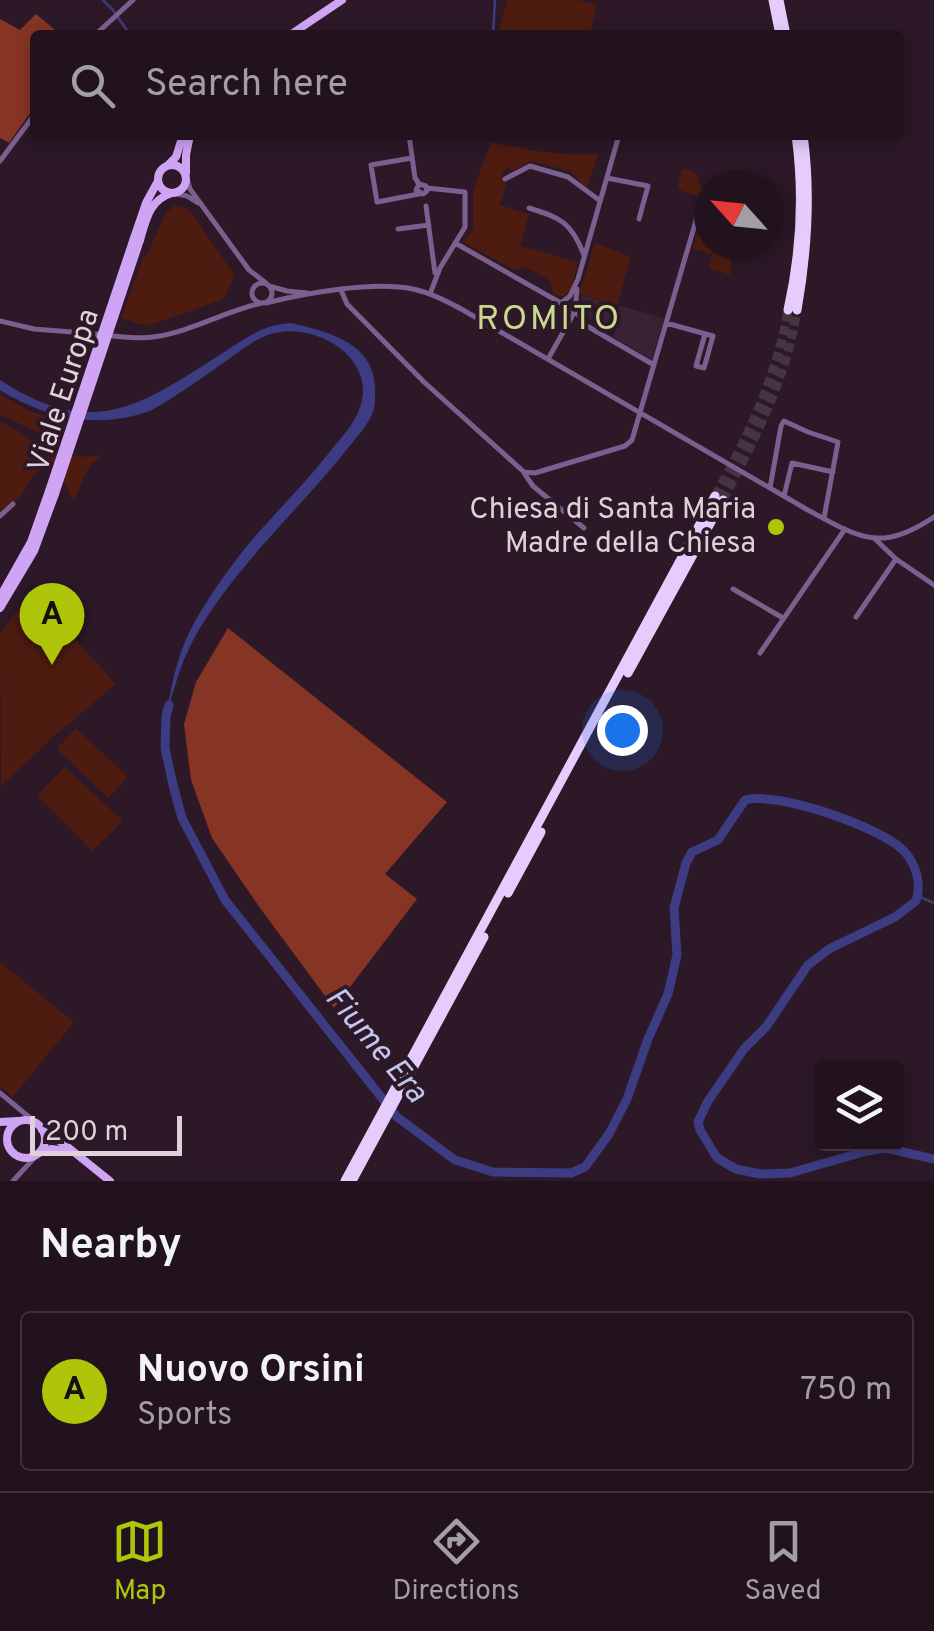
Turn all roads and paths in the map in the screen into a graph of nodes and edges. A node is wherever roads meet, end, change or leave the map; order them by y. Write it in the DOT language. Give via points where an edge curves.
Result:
graph roads {
  1 [pos="133,0"];
  2 [pos="342,0"];
  3 [pos="776,0"];
  4 [pos="100,30"];
  5 [pos="297,30"];
  6 [pos="782,30"];
  7 [pos="30,121"];
  8 [pos="184,140"];
  9 [pos="186,140"];
  10 [pos="409,140"];
  11 [pos="618,140"];
  12 [pos="800,140"];
  13 [pos="0,143"];
  14 [pos="10,148"];
  15 [pos="412,158"];
  16 [pos="0,161"];
  17 [pos="168,165"];
  18 [pos="186,176"];
  19 [pos="607,178"];
  20 [pos="505,179"];
  21 [pos="158,181"];
  22 [pos="419,184"];
  23 [pos="427,188"];
  24 [pos="173,193"];
  25 [pos="419,194"];
  26 [pos="600,201"];
  27 [pos="426,206"];
  28 [pos="204,208"];
  29 [pos="529,208"];
  30 [pos="639,220"];
  31 [pos="429,225"];
  32 [pos="694,226"];
  33 [pos="398,229"];
  34 [pos="137,239"];
  35 [pos="455,243"];
  36 [pos="584,257"];
  37 [pos="249,270"];
  38 [pos="436,277"];
  39 [pos="578,279"];
  40 [pos="267,284"];
  41 [pos="346,290"];
  42 [pos="251,291"];
  43 [pos="315,294"];
  44 [pos="430,294"];
  45 [pos="264,303"];
  46 [pos="560,303"];
  47 [pos="238,309"];
  48 [pos="792,310"];
  49 [pos="575,311"];
  50 [pos="0,321"];
  51 [pos="666,322"];
  52 [pos="97,334"];
  53 [pos="705,334"];
  54 [pos="113,336"];
  55 [pos="548,359"];
  56 [pos="654,365"];
  57 [pos="640,412"];
  58 [pos="524,472"];
  59 [pos="832,472"];
  60 [pos="770,488"];
  61 [pos="52,492"];
  62 [pos="784,496"];
  63 [pos="719,498"];
  64 [pos="13,504"];
  65 [pos="0,516"];
  66 [pos="934,517"];
  67 [pos="824,518"];
  68 [pos="584,528"];
  69 [pos="845,529"];
  70 [pos="875,539"];
  71 [pos="896,559"];
  72 [pos="934,585"];
  73 [pos="733,590"];
  74 [pos="0,597"];
  75 [pos="0,608"];
  76 [pos="856,617"];
  77 [pos="784,618"];
  78 [pos="760,652"];
  79 [pos="0,1093"];
  80 [pos="26,1119"];
  81 [pos="0,1122"];
  82 [pos="42,1130"];
  83 [pos="0,1133"];
  84 [pos="8,1146"];
  85 [pos="73,1152"];
  86 [pos="38,1154"];
  87 [pos="13,1181"];
  88 [pos="110,1181"];
  89 [pos="348,1181"];
  1 -- 4 [label="street"];
  2 -- 5 [label="main road"];
  3 -- 6 [label="highway"];
  7 -- 14 [label="street"];
  8 -- 17 [label="main road, Viale Europa"];
  9 -- 18 [label="main road, Viale Europa"];
  10 -- 15 [label="street"];
  11 -- 19 [label="street"];
  12 -- 48 [label="highway" via="804,257"];
  13 -- 14 [label="street"];
  14 -- 16 [label="street"];
  15 -- 22 [label="street"];
  15 -- 25 [label="street" via="371,165 377,202"];
  17 -- 18 [label="main road" via="180,166"];
  17 -- 21 [label="main road, Viale Europa"];
  18 -- 24 [label="main road, Viale Europa" via="182,190"];
  18 -- 28 [label="street"];
  19 -- 26 [label="street"];
  19 -- 30 [label="street" via="648,186"];
  20 -- 26 [label="street" via="530,166 568,177"];
  21 -- 24 [label="main road"];
  21 -- 34 [label="main road, Viale Europa"];
  22 -- 23 [label="street"];
  22 -- 25 [label="street"];
  23 -- 25 [label="street"];
  23 -- 35 [label="street" via="465,192 465,227"];
  24 -- 28 [label="street"];
  24 -- 34 [label="main road, Viale Europa" via="153,205"];
  26 -- 36 [label="street"];
  27 -- 31 [label="street"];
  28 -- 37 [label="street"];
  29 -- 36 [label="street" via="559,218"];
  31 -- 33 [label="street"];
  31 -- 38 [label="street"];
  32 -- 51 [label="street"];
  34 -- 61 [label="main road, Viale Europa, bridge"];
  35 -- 38 [label="street"];
  35 -- 46 [label="street"];
  36 -- 39 [label="street"];
  37 -- 40 [label="street"];
  37 -- 42 [label="street"];
  38 -- 44 [label="street"];
  39 -- 46 [label="street"];
  39 -- 49 [label="street"];
  40 -- 42 [label="street"];
  40 -- 43 [label="street"];
  40 -- 45 [label="street" via="272,295"];
  41 -- 43 [label="street"];
  41 -- 44 [label="street" via="398,287"];
  41 -- 58 [label="street" via="347,304 380,340"];
  42 -- 45 [label="street" via="253,300"];
  42 -- 47 [label="street"];
  43 -- 45 [label="street"];
  44 -- 55 [label="street"];
  45 -- 47 [label="street"];
  46 -- 49 [label="street"];
  47 -- 54 [label="street" via="161,336"];
  49 -- 55 [label="street"];
  49 -- 56 [label="street" via="587,326"];
  50 -- 52 [label="street"];
  51 -- 53 [label="street"];
  51 -- 56 [label="street"];
  53 -- 53 [label="street" via="696,366 704,368 713,336"];
  55 -- 57 [label="street"];
  56 -- 57 [label="street"];
  57 -- 58 [label="street" via="625,446"];
  57 -- 60 [label="street"];
  58 -- 68 [label="street"];
  59 -- 60 [label="street" via="838,442 784,421"];
  59 -- 62 [label="street" via="792,463"];
  59 -- 67 [label="street"];
  60 -- 62 [label="street"];
  61 -- 74 [label="main road, Viale Europa"];
  61 -- 75 [label="main road, Viale Europa" via="34,551"];
  62 -- 67 [label="street"];
  63 -- 89 [label="highway"];
  64 -- 65 [label="street"];
  66 -- 70 [label="street" via="905,534"];
  67 -- 69 [label="street"];
  69 -- 70 [label="street"];
  69 -- 77 [label="street"];
  70 -- 71 [label="street"];
  71 -- 72 [label="street"];
  71 -- 76 [label="street"];
  73 -- 77 [label="street"];
  77 -- 78 [label="street"];
  79 -- 80 [label="street"];
  80 -- 81 [label="main road"];
  80 -- 82 [label="main road"];
  80 -- 84 [label="main road" via="10,1128"];
  82 -- 85 [label="main road"];
  82 -- 86 [label="main road"];
  83 -- 84 [label="main road"];
  84 -- 86 [label="main road" via="21,1158"];
  85 -- 86 [label="main road"];
  85 -- 88 [label="main road"];
  86 -- 87 [label="street"];
}
